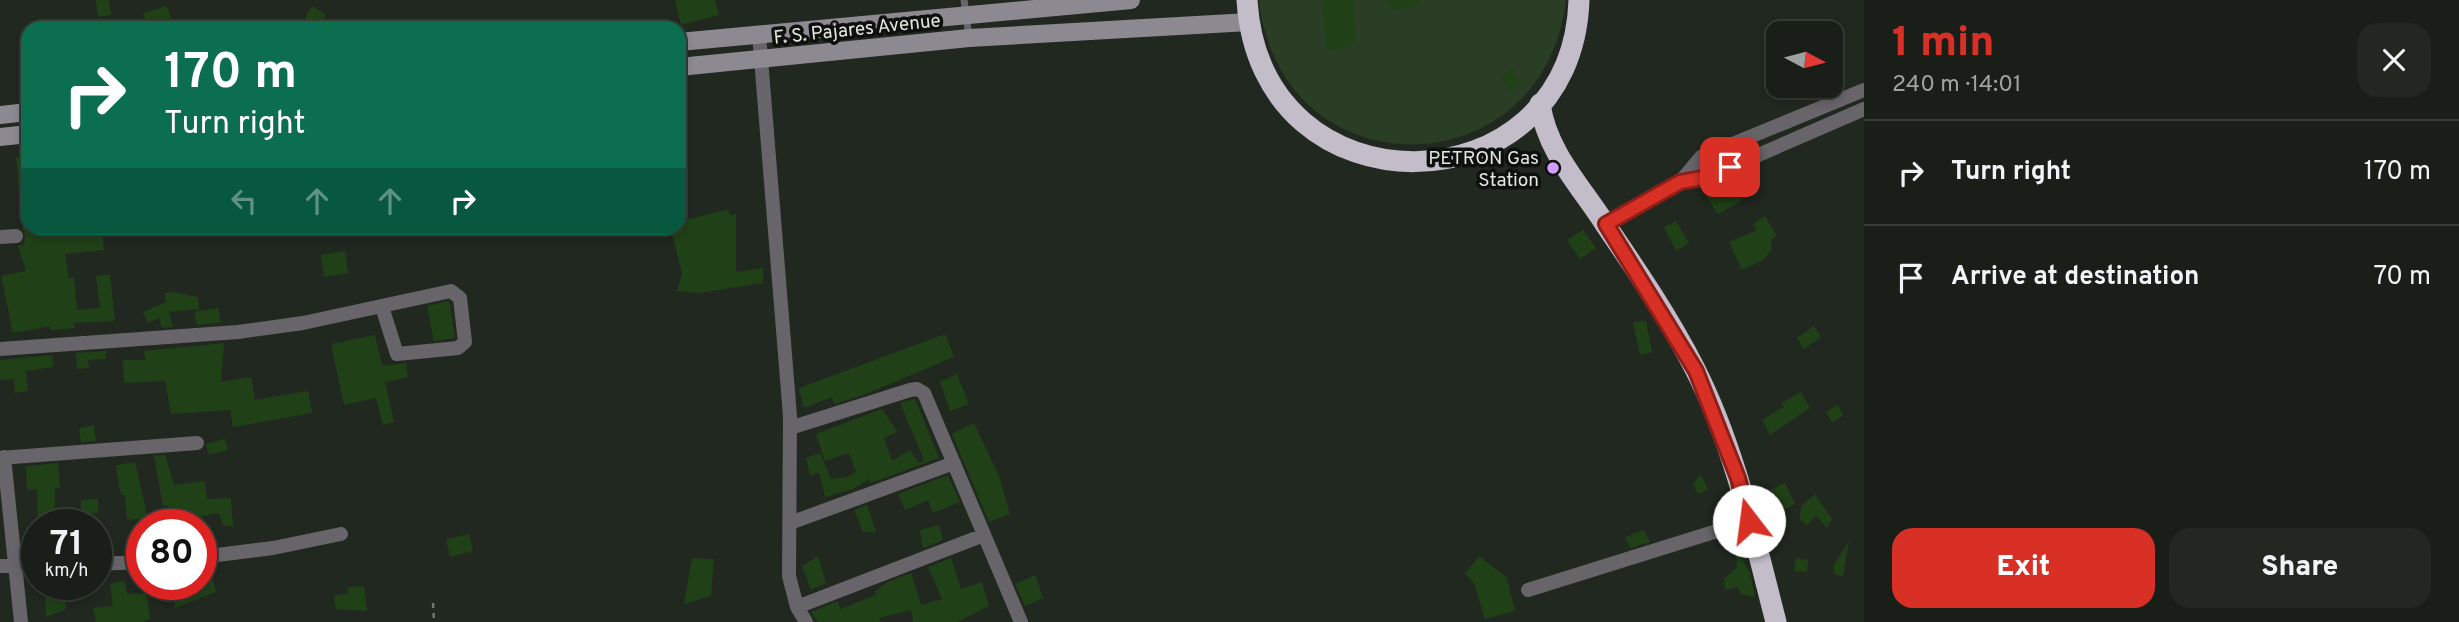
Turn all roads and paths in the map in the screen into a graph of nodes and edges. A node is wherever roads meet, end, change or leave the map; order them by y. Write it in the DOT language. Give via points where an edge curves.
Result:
graph roads {
  1 [pos="1131,0"];
  2 [pos="1247,0"];
  3 [pos="1580,0"];
  4 [pos="965,7"];
  5 [pos="1249,22"];
  6 [pos="759,34"];
  7 [pos="969,38"];
  8 [pos="686,41"];
  9 [pos="762,59"];
  10 [pos="686,66"];
  11 [pos="1864,90"];
  12 [pos="1540,104"];
  13 [pos="1864,109"];
  14 [pos="21,113"];
  15 [pos="0,115"];
  16 [pos="21,135"];
  17 [pos="1504,136"];
  18 [pos="0,137"];
  19 [pos="1553,151"];
  20 [pos="1680,182"];
  21 [pos="1606,224"];
  22 [pos="16,236"];
  23 [pos="0,237"];
  24 [pos="382,306"];
  25 [pos="0,349"];
  26 [pos="790,428"];
  27 [pos="197,443"];
  28 [pos="2,457"];
  29 [pos="954,463"];
  30 [pos="1749,521"];
  31 [pos="790,523"];
  32 [pos="341,534"];
  33 [pos="984,535"];
  34 [pos="217,555"];
  35 [pos="16,565"];
  36 [pos="21,565"];
  37 [pos="0,566"];
  38 [pos="1528,590"];
  39 [pos="433,603"];
  40 [pos="797,607"];
  41 [pos="21,622"];
  42 [pos="434,622"];
  43 [pos="806,622"];
  44 [pos="1019,622"];
  45 [pos="1776,622"];
  1 -- 4 [label="main road, F. S. Pajares Avenue"];
  2 -- 5 [label="highway"];
  3 -- 12 [label="highway" via="1572,47"];
  4 -- 6 [label="main road, F. S. Pajares Avenue"];
  4 -- 7 [label="lane"];
  5 -- 7 [label="main road, F. S. Pajares Avenue"];
  5 -- 17 [label="highway" via="1256,52 1286,104 1307,125 1350,150 1389,162 1419,163 1458,156"];
  6 -- 8 [label="main road, F. S. Pajares Avenue"];
  6 -- 9 [label="street"];
  7 -- 9 [label="main road, F. S. Pajares Avenue"];
  9 -- 10 [label="main road, F. S. Pajares Avenue"];
  9 -- 26 [label="street"];
  11 -- 20 [label="street" via="1701,158"];
  12 -- 17 [label="highway"];
  12 -- 19 [label="highway"];
  13 -- 20 [label="street" via="1708,177"];
  14 -- 15 [label="main road"];
  16 -- 18 [label="main road"];
  17 -- 19 [label="highway" via="1525,136"];
  19 -- 21 [label="highway"];
  20 -- 21 [label="street"];
  21 -- 30 [label="highway" via="1696,371 1738,478"];
  22 -- 23 [label="street"];
  24 -- 24 [label="street" via="397,354 458,348 465,342 460,298 451,291"];
  24 -- 25 [label="street" via="238,332"];
  26 -- 29 [label="street" via="917,389 927,399"];
  26 -- 31 [label="street"];
  27 -- 28 [label="street"];
  28 -- 35 [label="street"];
  29 -- 31 [label="street"];
  29 -- 33 [label="street"];
  30 -- 38 [label="street"];
  30 -- 45 [label="highway"];
  31 -- 40 [label="street" via="789,576"];
  32 -- 34 [label="street"];
  33 -- 40 [label="street"];
  33 -- 44 [label="street"];
  35 -- 36 [label="street"];
  35 -- 37 [label="street"];
  35 -- 41 [label="street"];
  39 -- 42 [label="path"];
  40 -- 43 [label="street"];
}
